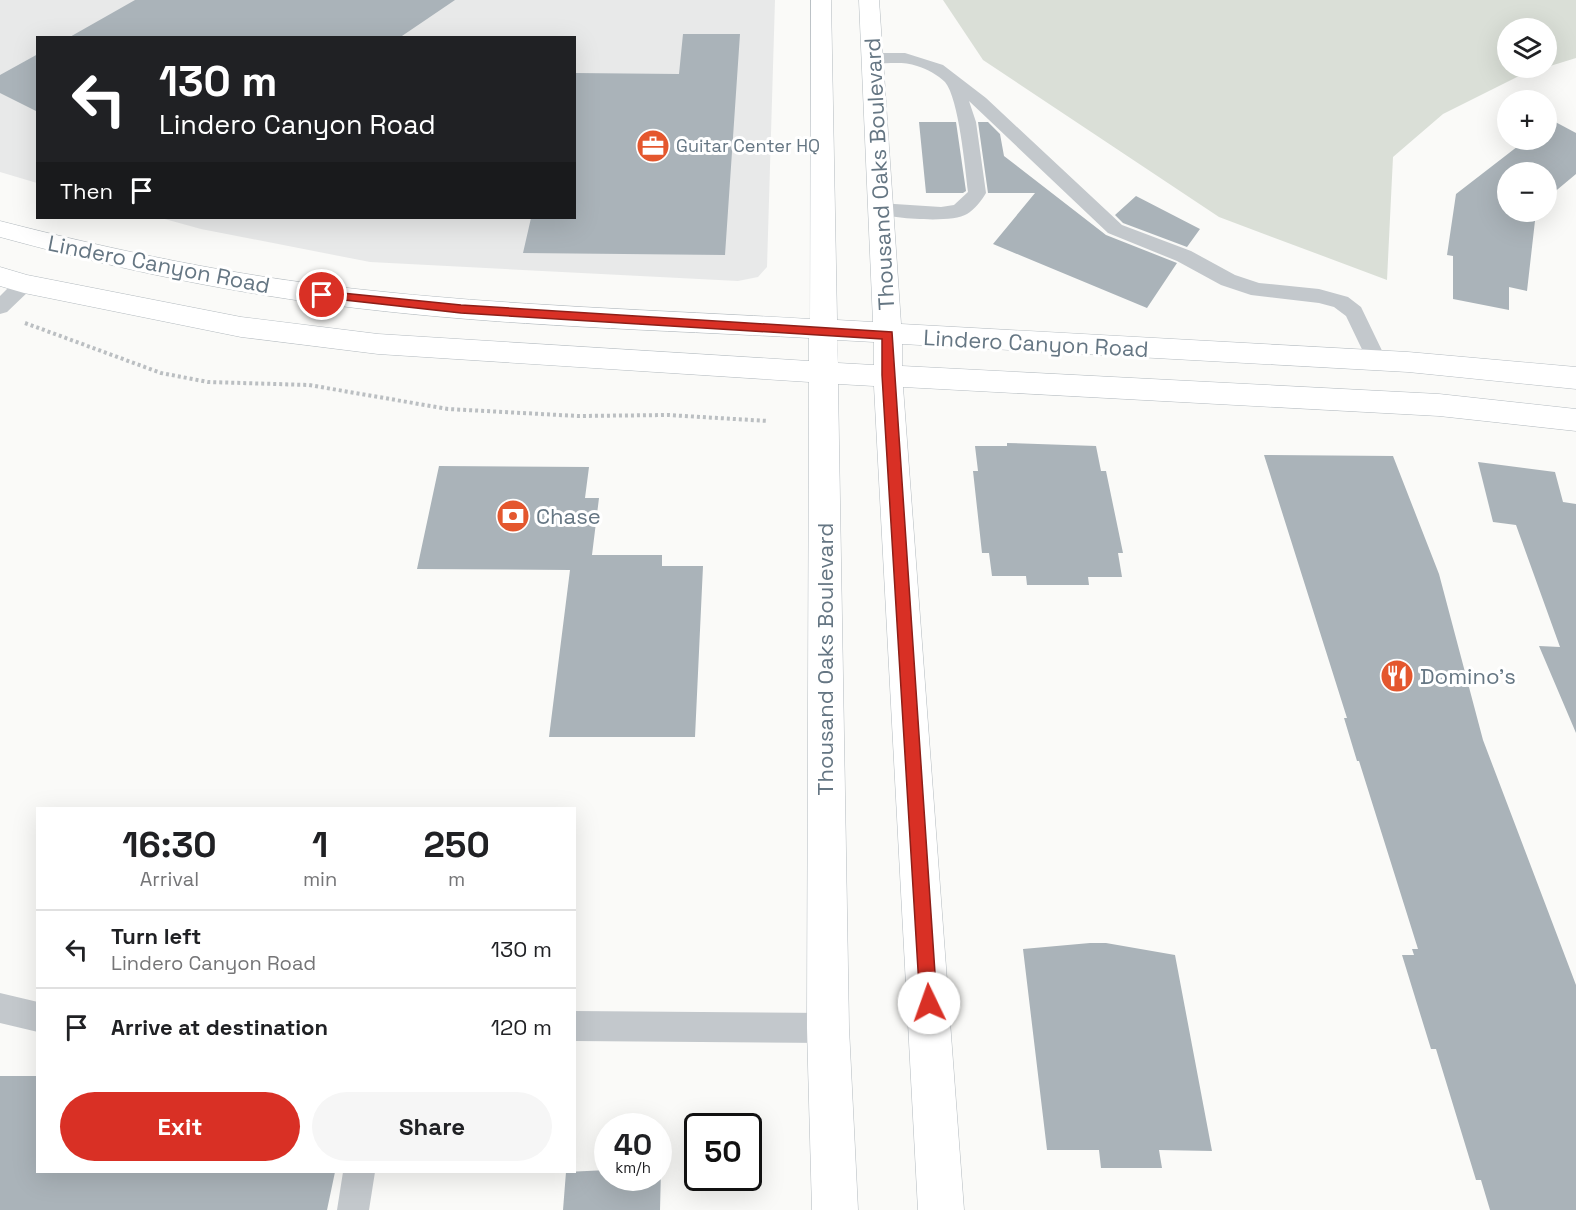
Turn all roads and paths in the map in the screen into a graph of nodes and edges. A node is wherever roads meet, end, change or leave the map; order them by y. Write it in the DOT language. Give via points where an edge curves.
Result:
graph roads {
  1 [pos="820,0"];
  2 [pos="869,0"];
  3 [pos="872,58"];
  4 [pos="954,82"];
  5 [pos="879,209"];
  6 [pos="0,229"];
  7 [pos="228,279"];
  8 [pos="12,280"];
  9 [pos="0,307"];
  10 [pos="22,322"];
  11 [pos="825,331"];
  12 [pos="888,335"];
  13 [pos="1377,361"];
  14 [pos="822,371"];
  15 [pos="888,375"];
  16 [pos="1576,378"];
  17 [pos="1576,420"];
  18 [pos="768,421"];
  19 [pos="0,1008"];
  20 [pos="36,1017"];
  21 [pos="576,1026"];
  22 [pos="828,1028"];
  23 [pos="359,1173"];
  24 [pos="353,1210"];
  25 [pos="835,1210"];
  26 [pos="941,1210"];
  1 -- 11 [label="main road, Thousand Oaks Boulevard"];
  2 -- 3 [label="main road, Thousand Oaks Boulevard"];
  3 -- 4 [label="lane" via="923,62"];
  3 -- 5 [label="main road, Thousand Oaks Boulevard"];
  4 -- 5 [label="lane" via="968,122 977,193 960,210 940,213"];
  4 -- 13 [label="lane" via="1115,229 1258,291 1319,296 1341,302 1354,312"];
  5 -- 12 [label="main road, Thousand Oaks Boulevard"];
  6 -- 7 [label="main road, Lindero Canyon Road" via="84,252"];
  7 -- 8 [label="main road" via="198,292 64,267"];
  7 -- 11 [label="main road, Lindero Canyon Road" via="322,295 461,309"];
  8 -- 9 [label="lane"];
  8 -- 14 [label="main road, Lindero Canyon Road" via="241,327 378,344"];
  10 -- 18 [label="path" via="161,373 208,382 309,385 448,409"];
  11 -- 12 [label="main road, Lindero Canyon Road"];
  11 -- 14 [label="main road, Thousand Oaks Boulevard"];
  12 -- 13 [label="main road, Lindero Canyon Road"];
  12 -- 15 [label="main road, Thousand Oaks Boulevard"];
  13 -- 16 [label="main road, Lindero Canyon Road"];
  14 -- 15 [label="main road, Lindero Canyon Road"];
  14 -- 22 [label="main road, Thousand Oaks Boulevard"];
  15 -- 17 [label="main road, Lindero Canyon Road" via="1439,405"];
  15 -- 26 [label="main road, Thousand Oaks Boulevard"];
  19 -- 20 [label="lane"];
  21 -- 22 [label="lane"];
  22 -- 25 [label="main road, Thousand Oaks Boulevard"];
  23 -- 24 [label="lane"];
}
